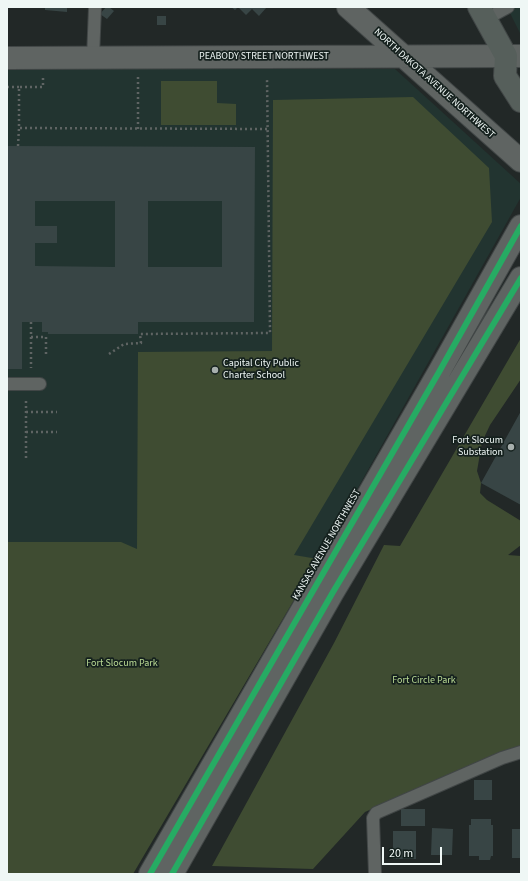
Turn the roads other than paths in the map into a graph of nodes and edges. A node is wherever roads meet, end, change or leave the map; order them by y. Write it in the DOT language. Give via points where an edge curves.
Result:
graph roads {
  1 [pos="95,7"];
  2 [pos="348,7"];
  3 [pos="508,7"];
  4 [pos="483,13"];
  5 [pos="7,58"];
  6 [pos="93,58"];
  7 [pos="404,58"];
  8 [pos="516,58"];
  9 [pos="521,101"];
  10 [pos="521,161"];
  11 [pos="521,226"];
  12 [pos="521,278"];
  13 [pos="7,384"];
  14 [pos="40,384"];
  15 [pos="521,752"];
  16 [pos="150,874"];
  17 [pos="172,874"];
  18 [pos="375,874"];
  1 -- 6 [label="lane"];
  2 -- 7 [label="street, NORTH DAKOTA AVENUE NORTHWEST"];
  3 -- 4 [label="lane"];
  4 -- 8 [label="main road"];
  5 -- 6 [label="street, PEABODY STREET NORTHWEST"];
  6 -- 7 [label="street, PEABODY STREET NORTHWEST"];
  7 -- 8 [label="street, PEABODY STREET NORTHWEST"];
  7 -- 10 [label="street, NORTH DAKOTA AVENUE NORTHWEST"];
  8 -- 9 [label="main road" via="505,76"];
  11 -- 16 [label="street, KANSAS AVENUE NORTHWEST"];
  12 -- 17 [label="street" via="333,592"];
  13 -- 14 [label="lane"];
  15 -- 18 [label="lane" via="376,813 373,818"];
}
